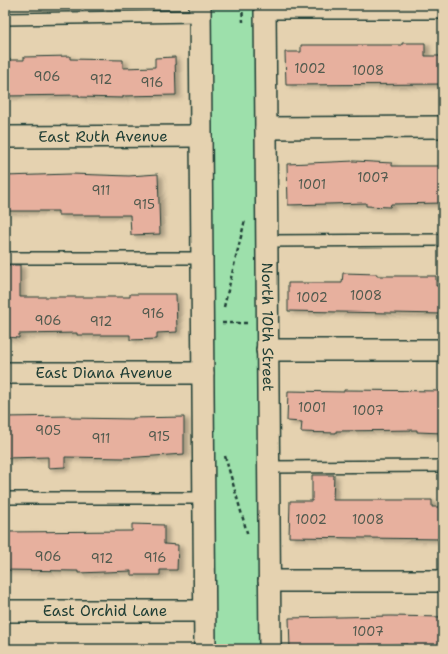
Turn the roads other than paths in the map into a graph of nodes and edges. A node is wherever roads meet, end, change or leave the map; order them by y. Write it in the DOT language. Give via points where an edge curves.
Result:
graph roads {
  1 [pos="265,9"];
  2 [pos="200,11"];
  3 [pos="443,14"];
  4 [pos="5,19"];
  5 [pos="443,127"];
  6 [pos="266,128"];
  7 [pos="201,136"];
  8 [pos="5,137"];
  9 [pos="443,240"];
  10 [pos="267,241"];
  11 [pos="5,258"];
  12 [pos="202,258"];
  13 [pos="267,350"];
  14 [pos="443,350"];
  15 [pos="5,373"];
  16 [pos="203,373"];
  17 [pos="443,466"];
  18 [pos="268,467"];
  19 [pos="5,498"];
  20 [pos="204,498"];
  21 [pos="269,581"];
  22 [pos="443,581"];
  23 [pos="5,611"];
  24 [pos="204,611"];
  25 [pos="204,649"];
  26 [pos="270,649"];
  1 -- 3 [label="lane"];
  1 -- 6 [label="street, North 10th Street"];
  2 -- 4 [label="lane"];
  2 -- 7 [label="street"];
  5 -- 6 [label="street"];
  6 -- 10 [label="street, North 10th Street"];
  7 -- 8 [label="street, East Ruth Avenue"];
  7 -- 12 [label="street"];
  9 -- 10 [label="lane"];
  10 -- 13 [label="street, North 10th Street"];
  11 -- 12 [label="lane"];
  12 -- 16 [label="street"];
  13 -- 14 [label="street"];
  13 -- 18 [label="street, North 10th Street"];
  15 -- 16 [label="street, East Diana Avenue"];
  16 -- 20 [label="street"];
  17 -- 18 [label="lane"];
  18 -- 21 [label="street, North 10th Street"];
  19 -- 20 [label="lane"];
  20 -- 24 [label="street"];
  21 -- 22 [label="street"];
  21 -- 26 [label="street, North 10th Street"];
  23 -- 24 [label="street, East Orchid Lane"];
  24 -- 25 [label="street"];
}
